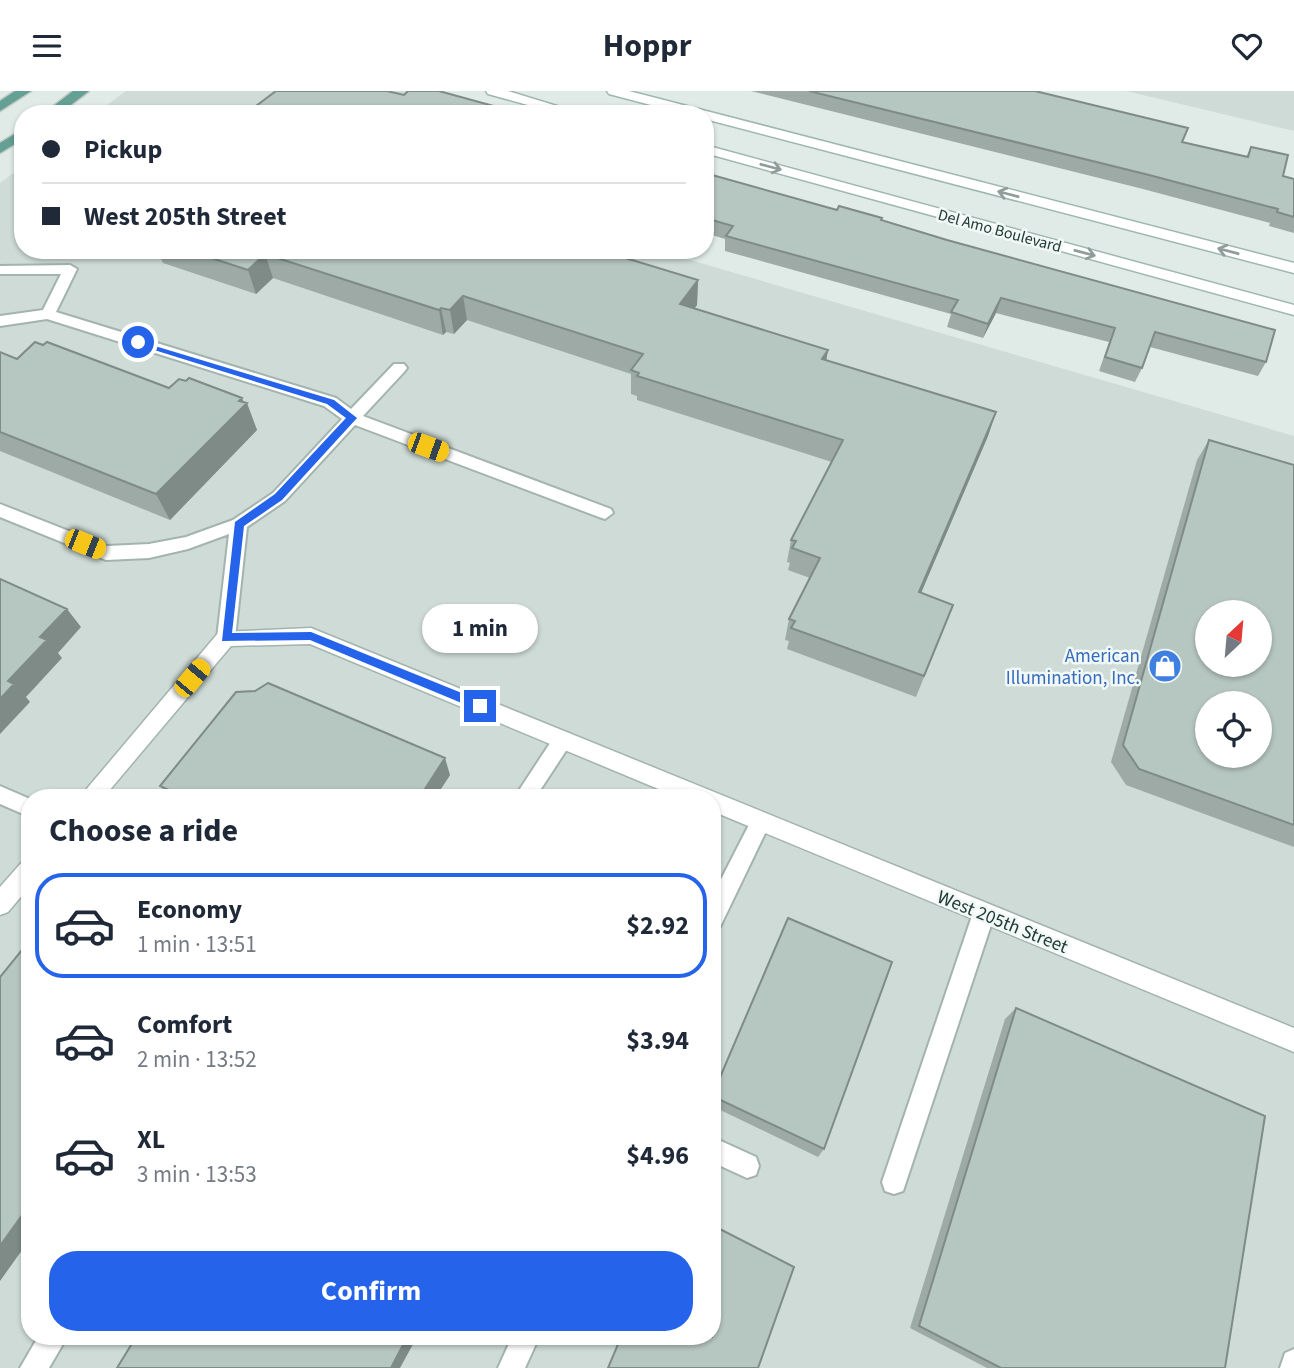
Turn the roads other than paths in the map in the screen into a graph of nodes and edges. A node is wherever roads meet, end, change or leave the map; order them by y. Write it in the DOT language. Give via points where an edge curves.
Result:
graph roads {
  1 [pos="24,91"];
  2 [pos="82,91"];
  3 [pos="493,91"];
  4 [pos="614,91"];
  5 [pos="63,105"];
  6 [pos="544,105"];
  7 [pos="668,105"];
  8 [pos="0,107"];
  9 [pos="714,117"];
  10 [pos="714,151"];
  11 [pos="1294,268"];
  12 [pos="0,270"];
  13 [pos="1294,310"];
  14 [pos="48,314"];
  15 [pos="0,321"];
  16 [pos="399,368"];
  17 [pos="352,418"];
  18 [pos="0,510"];
  19 [pos="605,513"];
  20 [pos="239,524"];
  21 [pos="226,638"];
  22 [pos="563,740"];
  23 [pos="98,789"];
  24 [pos="530,789"];
  25 [pos="682,789"];
  26 [pos="0,796"];
  27 [pos="21,804"];
  28 [pos="721,805"];
  29 [pos="761,821"];
  30 [pos="21,880"];
  31 [pos="721,902"];
  32 [pos="0,904"];
  33 [pos="984,913"];
  34 [pos="1294,1040"];
  35 [pos="721,1153"];
  36 [pos="747,1166"];
  37 [pos="894,1182"];
  38 [pos="49,1345"];
  39 [pos="522,1345"];
  40 [pos="1294,1362"];
  41 [pos="33,1368"];
  42 [pos="511,1368"];
  43 [pos="1293,1368"];
  1 -- 8 [label="main road"];
  2 -- 5 [label="main road"];
  3 -- 6 [label="main road"];
  4 -- 7 [label="main road, Del Amo Boulevard"];
  11 -- 9 [label="main road, Del Amo Boulevard, one-way"];
  10 -- 13 [label="main road, Del Amo Boulevard, one-way"];
  12 -- 14 [label="lane" via="70,269"];
  14 -- 15 [label="lane"];
  14 -- 17 [label="lane" via="330,402"];
  16 -- 17 [label="lane"];
  17 -- 19 [label="lane"];
  17 -- 20 [label="lane" via="279,497"];
  18 -- 20 [label="lane" via="106,552 149,551 188,543"];
  20 -- 21 [label="lane"];
  21 -- 22 [label="main road" via="311,636"];
  21 -- 23 [label="main road"];
  22 -- 24 [label="lane"];
  22 -- 25 [label="main road"];
  26 -- 27 [label="lane"];
  28 -- 29 [label="main road, West 205th Street"];
  29 -- 31 [label="lane"];
  29 -- 33 [label="main road, West 205th Street"];
  30 -- 32 [label="main road"];
  33 -- 34 [label="main road, West 205th Street"];
  33 -- 37 [label="lane"];
  35 -- 36 [label="lane"];
  38 -- 41 [label="lane"];
  39 -- 42 [label="lane"];
  40 -- 43 [label="lane"];
}
